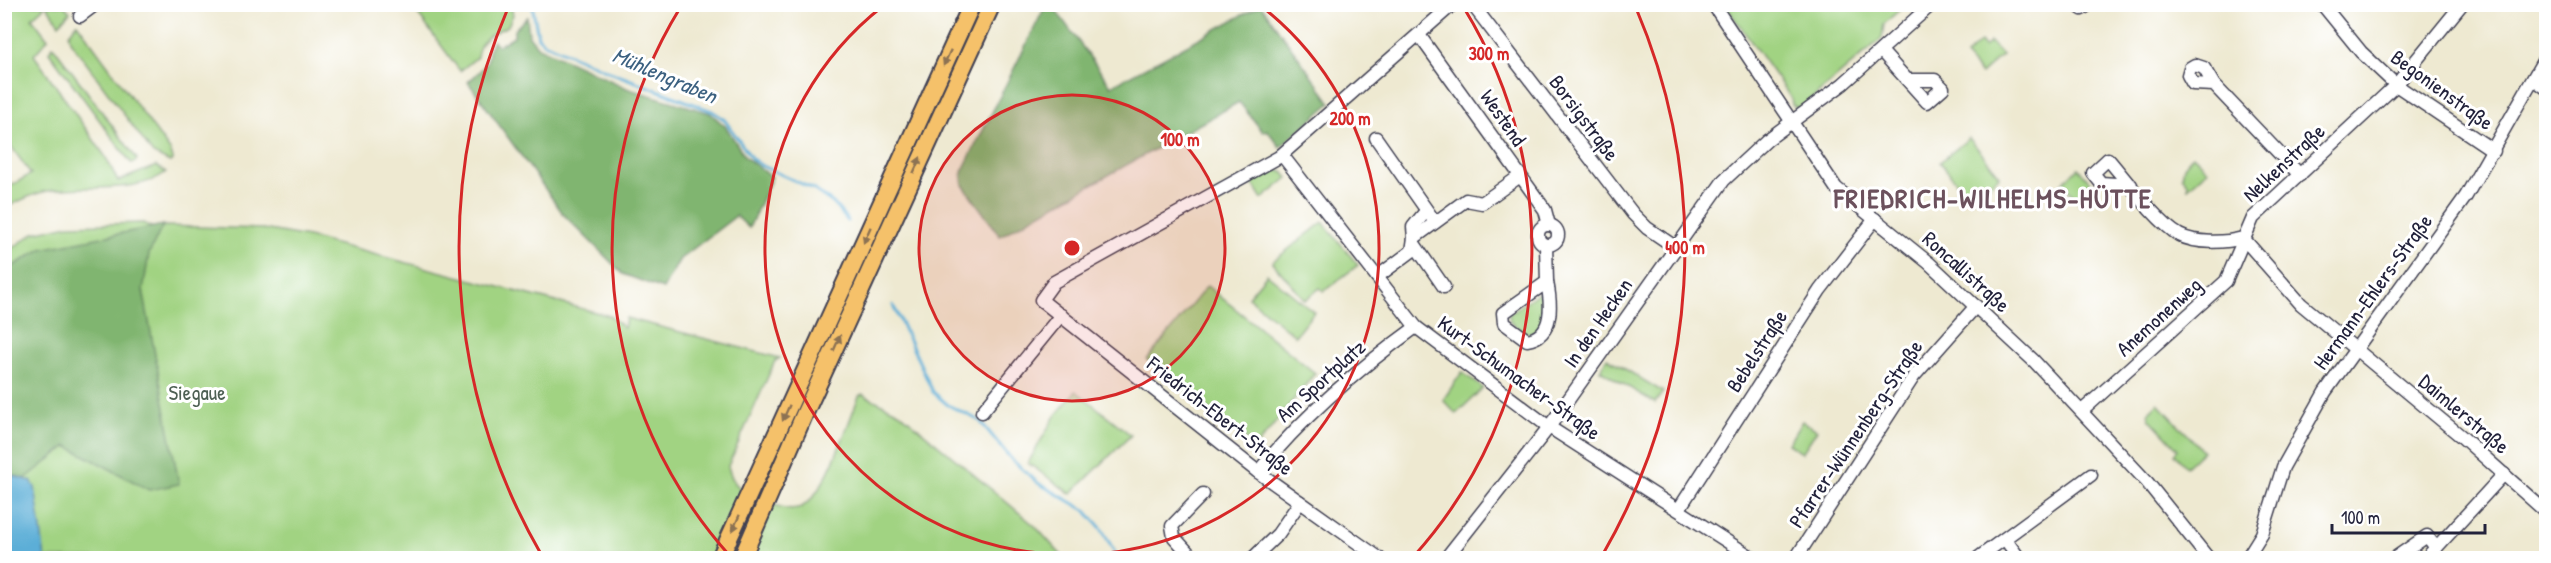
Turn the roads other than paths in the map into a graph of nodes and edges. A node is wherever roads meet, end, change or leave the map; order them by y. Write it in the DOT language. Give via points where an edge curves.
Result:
graph roads {
  1 [pos="96,4"];
  2 [pos="972,4"];
  3 [pos="992,4"];
  4 [pos="1453,4"];
  5 [pos="1472,4"];
  6 [pos="1713,4"];
  7 [pos="1932,4"];
  8 [pos="2074,4"];
  9 [pos="2090,4"];
  10 [pos="2322,4"];
  11 [pos="2459,6"];
  12 [pos="80,16"];
  13 [pos="1419,35"];
  14 [pos="1882,52"];
  15 [pos="2547,56"];
  16 [pos="1907,80"];
  17 [pos="2534,80"];
  18 [pos="2214,85"];
  19 [pos="2396,85"];
  20 [pos="2547,88"];
  21 [pos="1792,122"];
  22 [pos="1376,138"];
  23 [pos="2494,151"];
  24 [pos="1282,155"];
  25 [pos="2300,175"];
  26 [pos="1520,176"];
  27 [pos="2131,185"];
  28 [pos="1426,210"];
  29 [pos="1875,219"];
  30 [pos="1435,222"];
  31 [pos="2243,238"];
  32 [pos="1414,242"];
  33 [pos="1675,247"];
  34 [pos="1377,278"];
  35 [pos="1547,282"];
  36 [pos="1444,287"];
  37 [pos="1976,306"];
  38 [pos="1061,315"];
  39 [pos="1416,327"];
  40 [pos="2355,348"];
  41 [pos="2082,411"];
  42 [pos="982,412"];
  43 [pos="1549,427"];
  44 [pos="1258,472"];
  45 [pos="2504,474"];
  46 [pos="2091,476"];
  47 [pos="1203,494"];
  48 [pos="1300,502"];
  49 [pos="1679,509"];
  50 [pos="2547,513"];
  51 [pos="2005,539"];
  52 [pos="2436,548"];
  53 [pos="1365,555"];
  54 [pos="720,558"];
  55 [pos="742,558"];
  56 [pos="1193,558"];
  57 [pos="1253,558"];
  58 [pos="1379,558"];
  59 [pos="1446,558"];
  60 [pos="1754,558"];
  61 [pos="1796,558"];
  62 [pos="1978,558"];
  63 [pos="2019,558"];
  64 [pos="2208,558"];
  65 [pos="2247,558"];
  66 [pos="2395,558"];
  67 [pos="2426,558"];
  1 -- 12 [label="street"];
  2 -- 54 [label="highway, one-way"];
  55 -- 3 [label="highway, one-way"];
  4 -- 13 [label="street"];
  5 -- 33 [label="street, Borsigstraße" via="1633,214"];
  6 -- 21 [label="street, Roncallistraße"];
  7 -- 14 [label="street, In den Hecken"];
  8 -- 9 [label="street" via="2082,9"];
  10 -- 19 [label="street, Begonienstraße" via="2361,52"];
  11 -- 19 [label="street, Nelkenstraße"];
  13 -- 24 [label="street"];
  13 -- 26 [label="street, Westend"];
  14 -- 16 [label="street"];
  14 -- 21 [label="street, In den Hecken"];
  15 -- 17 [label="street, Hermann-Ehlers-Straße"];
  17 -- 20 [label="street"];
  17 -- 23 [label="street, Hermann-Ehlers-Straße"];
  18 -- 25 [label="street"];
  19 -- 23 [label="street, Begonienstraße"];
  19 -- 25 [label="street, Nelkenstraße"];
  21 -- 29 [label="street, Roncallistraße" via="1836,188"];
  21 -- 33 [label="street, In den Hecken" via="1731,171"];
  22 -- 28 [label="street"];
  23 -- 40 [label="street, Hermann-Ehlers-Straße" via="2450,219"];
  24 -- 34 [label="street, Kurt-Schumacher-Straße"];
  24 -- 38 [label="street, Friedrich-Ebert-Straße" via="1054,282 1041,300"];
  25 -- 31 [label="street, Nelkenstraße" via="2253,218"];
  26 -- 30 [label="street" via="1482,203 1466,200"];
  26 -- 35 [label="street, Westend" via="1545,210 1549,225 1538,234 1546,245"];
  27 -- 31 [label="street" via="2179,234 2190,240"];
  28 -- 30 [label="street"];
  28 -- 32 [label="street" via="1413,227"];
  29 -- 37 [label="street, Roncallistraße"];
  29 -- 49 [label="street, Bebelstraße" via="1832,271"];
  30 -- 32 [label="street"];
  31 -- 40 [label="street" via="2286,291"];
  31 -- 41 [label="street, Anemonenweg" via="2226,281"];
  32 -- 34 [label="street" via="1412,251"];
  32 -- 36 [label="street"];
  33 -- 43 [label="street, In den Hecken"];
  34 -- 39 [label="street, Kurt-Schumacher-Straße"];
  35 -- 35 [label="street" via="1503,313 1504,323 1527,340 1539,335 1548,321 1551,300"];
  37 -- 41 [label="street, Roncallistraße"];
  37 -- 61 [label="street, Pfarrer-Wünnenberg-Straße" via="1914,376"];
  38 -- 42 [label="street"];
  38 -- 44 [label="street, Friedrich-Ebert-Straße"];
  39 -- 43 [label="street, Kurt-Schumacher-Straße"];
  39 -- 44 [label="street, Am Sportplatz" via="1346,382 1282,443"];
  40 -- 45 [label="street, Daimlerstraße"];
  40 -- 65 [label="street, Hermann-Ehlers-Straße" via="2293,447 2262,534"];
  41 -- 64 [label="street, Roncallistraße" via="2147,482"];
  43 -- 49 [label="street, Kurt-Schumacher-Straße"];
  43 -- 59 [label="street, In den Hecken"];
  44 -- 48 [label="street, Friedrich-Ebert-Straße"];
  45 -- 50 [label="street, Daimlerstraße"];
  45 -- 52 [label="street"];
  46 -- 51 [label="street"];
  47 -- 56 [label="street" via="1172,526 1174,537"];
  48 -- 53 [label="street, Friedrich-Ebert-Straße"];
  48 -- 57 [label="street" via="1278,534"];
  49 -- 60 [label="street, Kurt-Schumacher-Straße"];
  51 -- 62 [label="street"];
  51 -- 63 [label="street"];
  52 -- 66 [label="street" via="2427,536"];
  52 -- 67 [label="street"];
  53 -- 58 [label="street, Friedrich-Ebert-Straße"];
}
